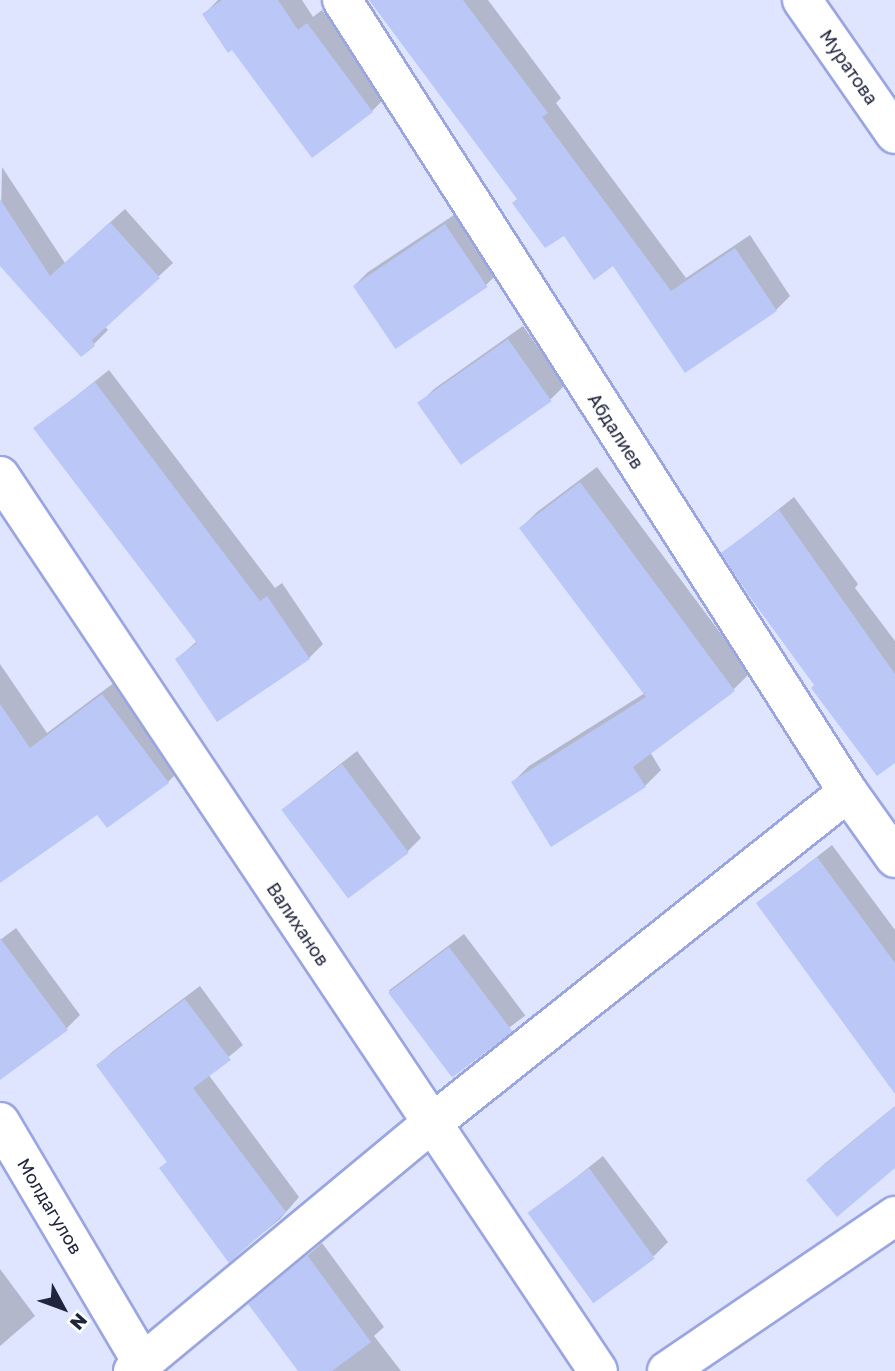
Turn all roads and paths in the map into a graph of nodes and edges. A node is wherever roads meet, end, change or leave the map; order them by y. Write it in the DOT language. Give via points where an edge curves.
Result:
graph roads {
  1 [pos="342,0"];
  2 [pos="802,0"];
  3 [pos="895,134"];
  4 [pos="0,476"];
  5 [pos="848,792"];
  6 [pos="895,858"];
  7 [pos="0,1122"];
  8 [pos="431,1124"];
  9 [pos="895,1216"];
  10 [pos="138,1367"];
  11 [pos="598,1371"];
  12 [pos="667,1371"];
  1 -- 5 [label="street, Абдалиев"];
  2 -- 3 [label="street, Муратова"];
  4 -- 8 [label="street, Валиханов"];
  5 -- 6 [label="street, Абдалиев"];
  5 -- 8 [label="street"];
  7 -- 10 [label="street, Молдагулов"];
  8 -- 10 [label="street"];
  8 -- 11 [label="street, Валиханов"];
  9 -- 12 [label="street"];
}
